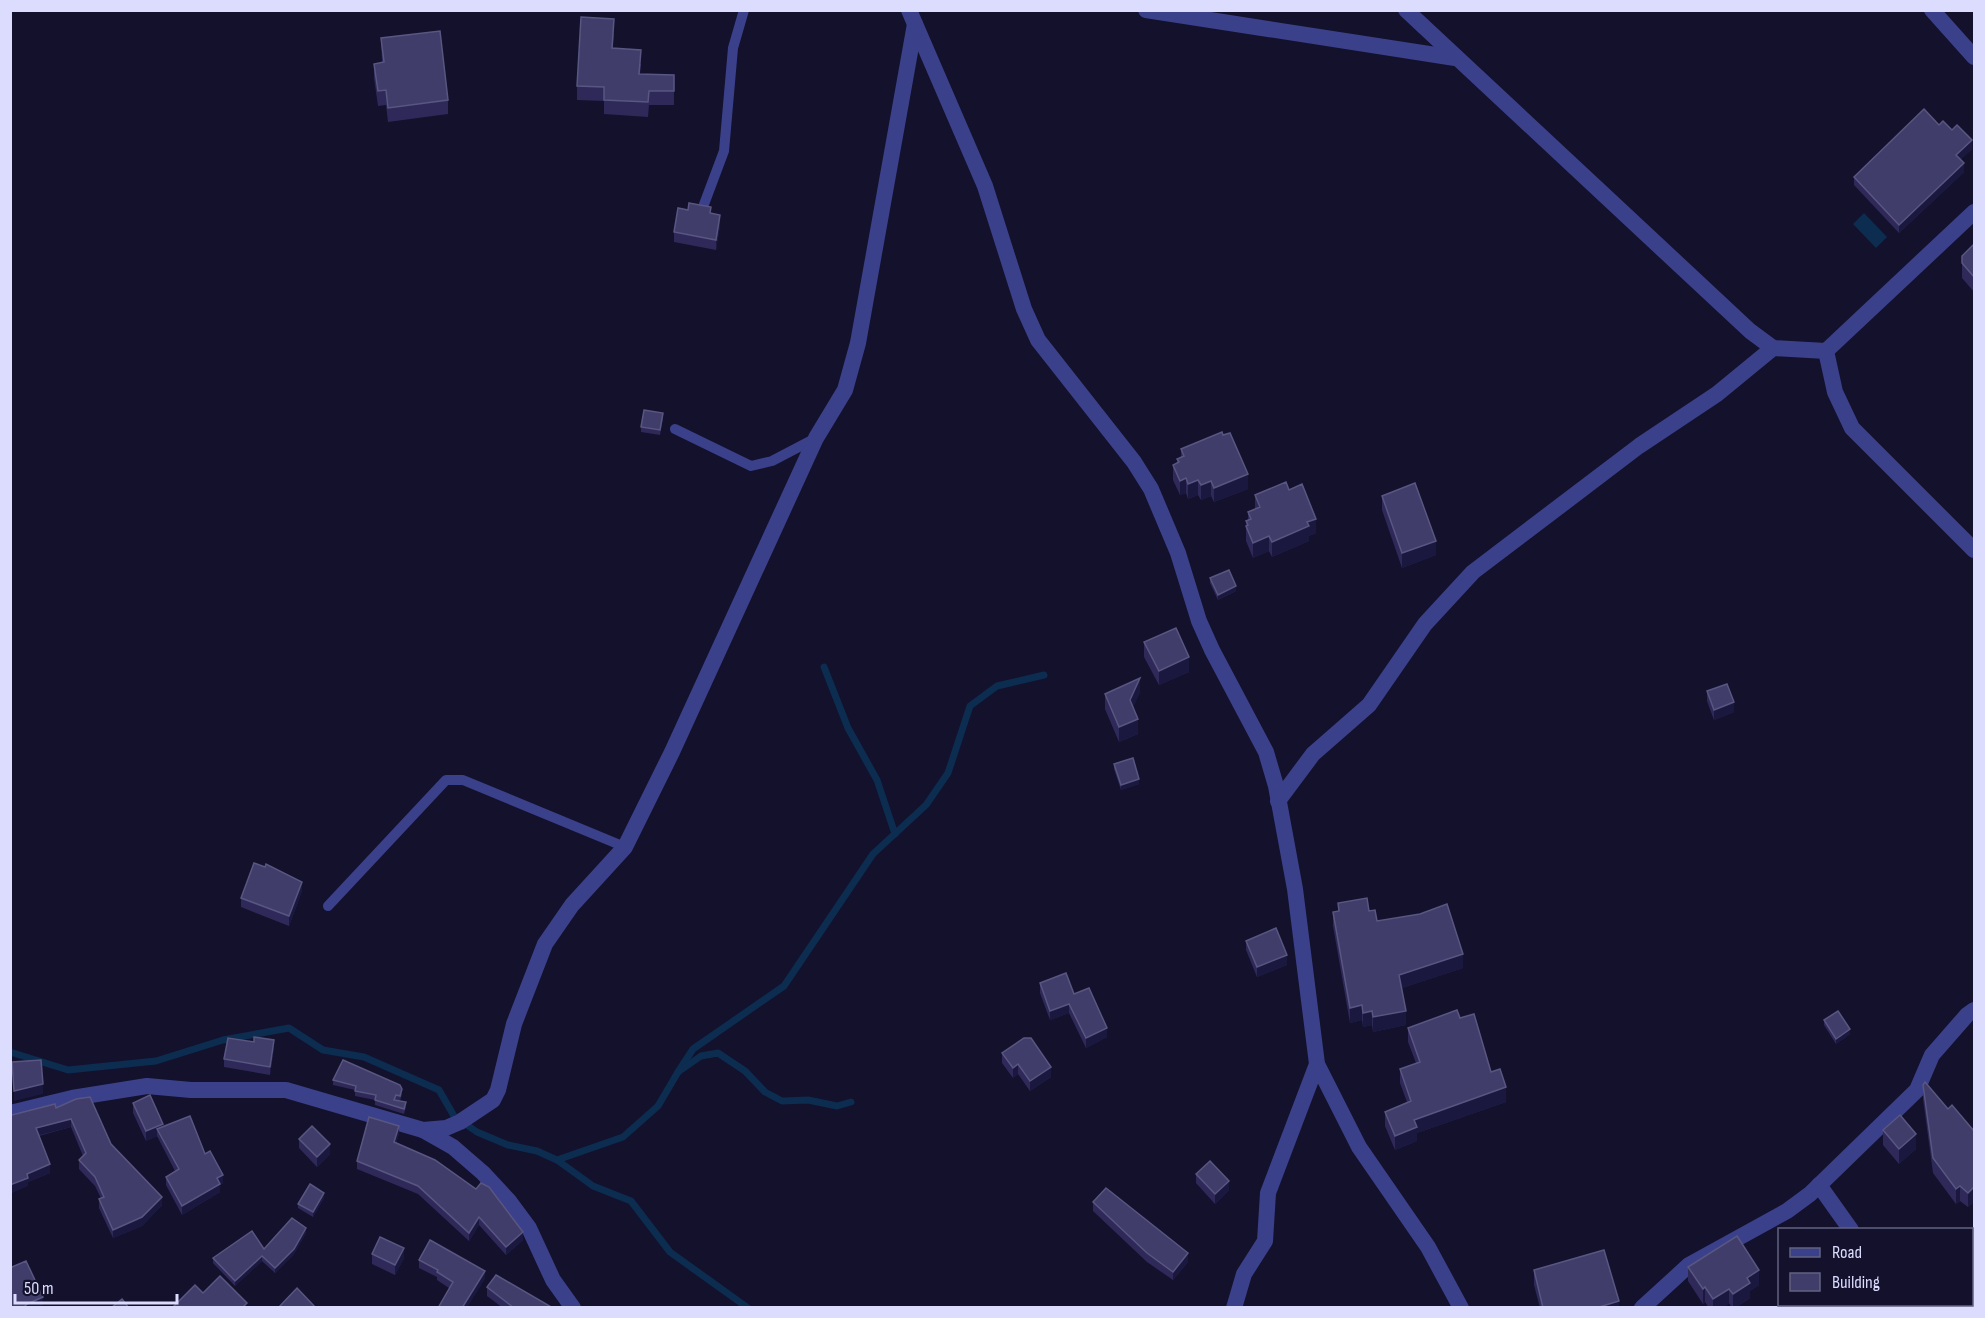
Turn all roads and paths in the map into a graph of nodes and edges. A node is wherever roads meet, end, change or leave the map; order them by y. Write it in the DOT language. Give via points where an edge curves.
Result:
graph roads {
  1 [pos="744,10"];
  2 [pos="1146,10"];
  3 [pos="1406,10"];
  4 [pos="1932,10"];
  5 [pos="912,17"];
  6 [pos="1974,57"];
  7 [pos="1455,58"];
  8 [pos="704,207"];
  9 [pos="1974,212"];
  10 [pos="1773,348"];
  11 [pos="1826,351"];
  12 [pos="675,429"];
  13 [pos="816,438"];
  14 [pos="1974,550"];
  15 [pos="1278,801"];
  16 [pos="625,847"];
  17 [pos="328,906"];
  18 [pos="1974,1010"];
  19 [pos="1317,1064"];
  20 [pos="10,1113"];
  21 [pos="423,1130"];
  22 [pos="1819,1185"];
  23 [pos="1850,1228"];
  24 [pos="573,1308"];
  25 [pos="1234,1308"];
  26 [pos="1461,1308"];
  27 [pos="1642,1308"];
  1 -- 8 [label="lane" via="732,48 724,152"];
  2 -- 7 [label="street"];
  3 -- 7 [label="street"];
  4 -- 6 [label="street"];
  5 -- 13 [label="street" via="858,343 845,390"];
  5 -- 15 [label="street" via="986,186 1024,309 1038,340 1151,489 1178,553 1199,621 1266,752"];
  7 -- 10 [label="street"];
  9 -- 11 [label="street"];
  10 -- 11 [label="street"];
  10 -- 15 [label="street" via="1717,394 1639,446 1473,572 1425,624 1369,705 1313,754"];
  11 -- 14 [label="street" via="1835,392 1852,428"];
  12 -- 13 [label="lane" via="752,466 772,461"];
  13 -- 16 [label="street"];
  15 -- 19 [label="street" via="1295,889"];
  16 -- 17 [label="lane" via="462,780 446,780"];
  16 -- 21 [label="street" via="572,905 545,944 514,1024 493,1100 460,1122"];
  18 -- 22 [label="street" via="1932,1055 1917,1090"];
  19 -- 25 [label="street" via="1268,1193 1265,1241 1244,1274"];
  19 -- 26 [label="street" via="1359,1147 1428,1247"];
  20 -- 21 [label="street" via="147,1086 286,1090"];
  21 -- 24 [label="street" via="460,1154 509,1201 529,1228 553,1280"];
  22 -- 23 [label="street"];
  22 -- 27 [label="street" via="1787,1210 1689,1265"];
}
